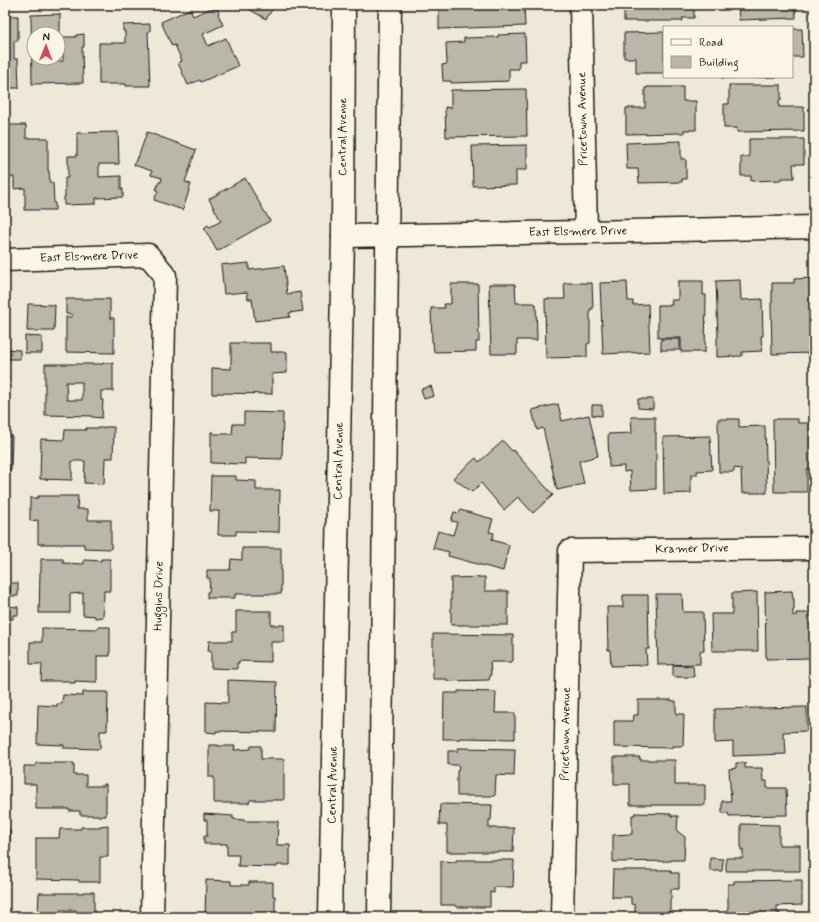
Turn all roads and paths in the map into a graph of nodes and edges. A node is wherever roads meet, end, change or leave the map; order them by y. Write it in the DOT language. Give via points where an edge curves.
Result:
graph roads {
  1 [pos="344,5"];
  2 [pos="390,5"];
  3 [pos="581,5"];
  4 [pos="814,227"];
  5 [pos="586,232"];
  6 [pos="387,235"];
  7 [pos="343,236"];
  8 [pos="5,260"];
  9 [pos="165,275"];
  10 [pos="814,548"];
  11 [pos="570,551"];
  12 [pos="152,917"];
  13 [pos="330,917"];
  14 [pos="379,917"];
  15 [pos="562,917"];
  1 -- 7 [label="street, Central Avenue"];
  2 -- 6 [label="street"];
  3 -- 5 [label="street, Pricetown Avenue"];
  4 -- 5 [label="street, East Elsmere Drive"];
  5 -- 6 [label="street, East Elsmere Drive"];
  6 -- 7 [label="street, East Elsmere Drive"];
  6 -- 14 [label="street"];
  7 -- 13 [label="street, Central Avenue"];
  8 -- 9 [label="street, East Elsmere Drive" via="148,255"];
  9 -- 12 [label="street, Huggins Drive"];
  10 -- 11 [label="street, Kramer Drive"];
  11 -- 15 [label="street, Pricetown Avenue"];
}
